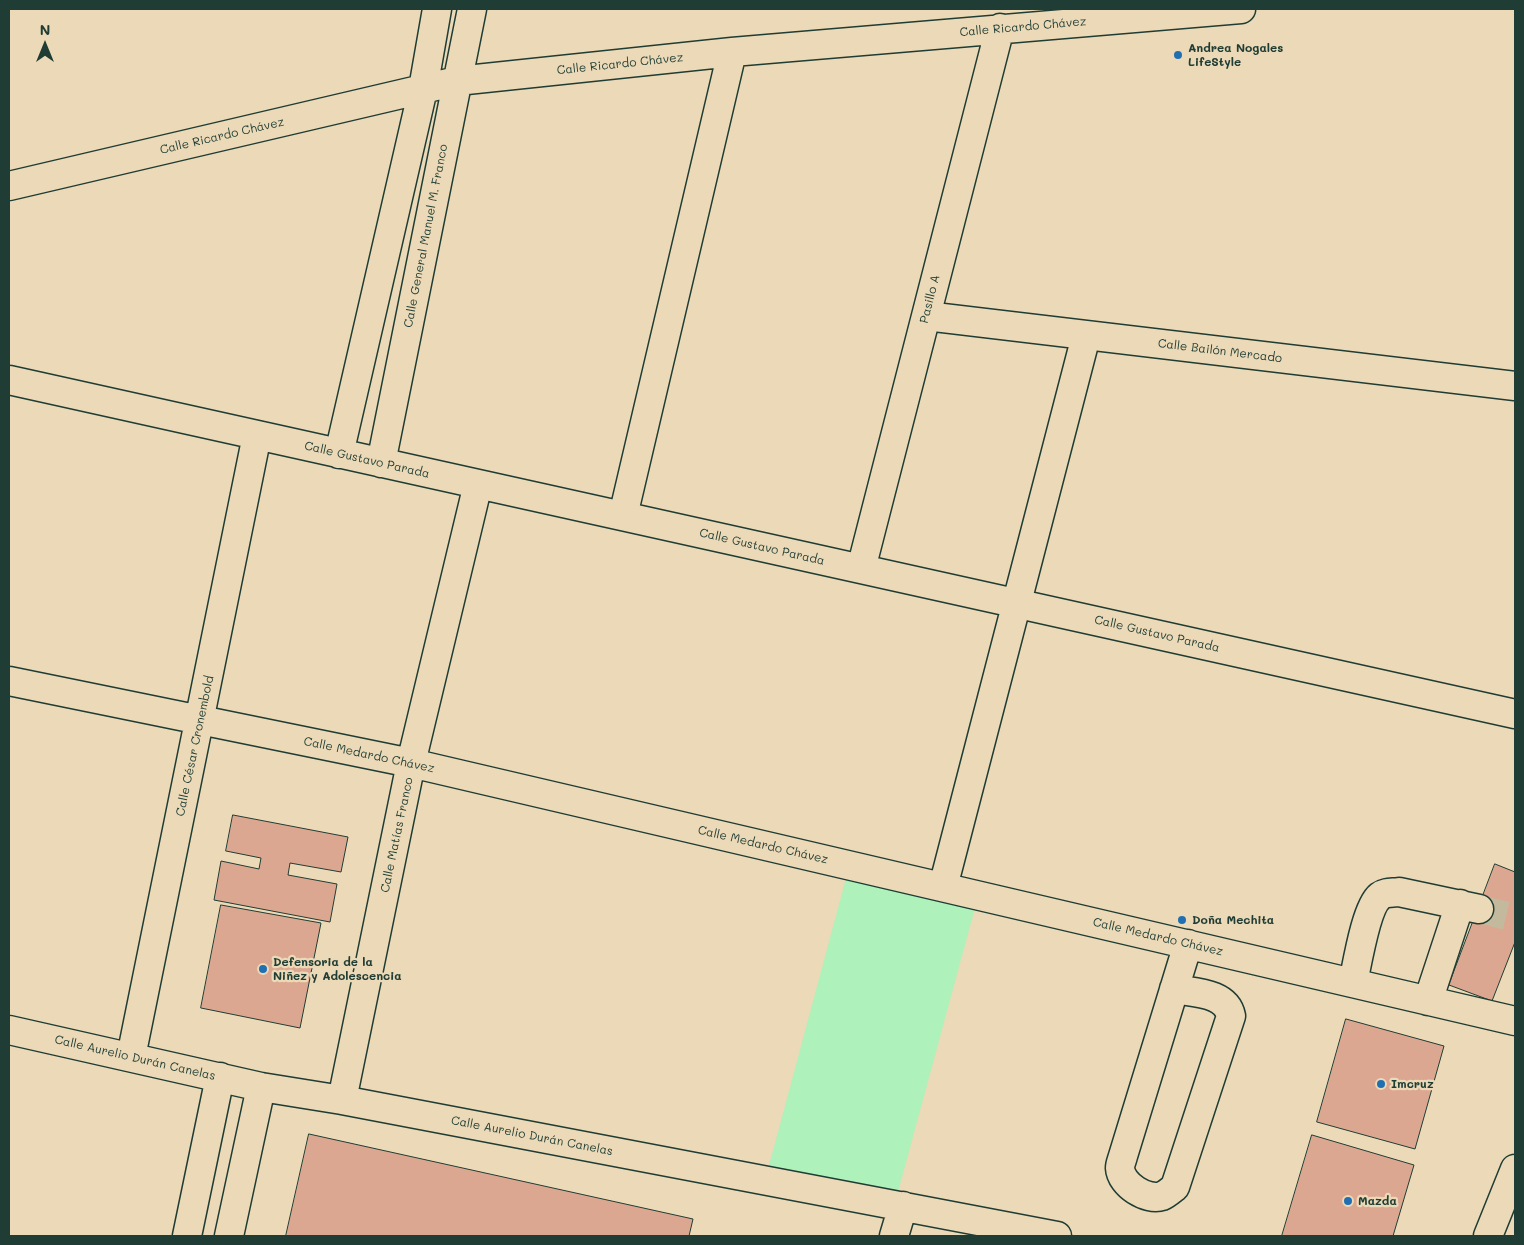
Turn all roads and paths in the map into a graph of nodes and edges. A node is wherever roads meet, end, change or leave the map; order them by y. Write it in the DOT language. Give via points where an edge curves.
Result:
graph roads {
  1 [pos="437,9"];
  2 [pos="472,9"];
  3 [pos="1241,9"];
  4 [pos="1000,28"];
  5 [pos="732,52"];
  6 [pos="457,82"];
  7 [pos="423,89"];
  8 [pos="9,186"];
  9 [pos="926,316"];
  10 [pos="1086,336"];
  11 [pos="9,380"];
  12 [pos="1515,386"];
  13 [pos="257,435"];
  14 [pos="339,454"];
  15 [pos="381,463"];
  16 [pos="478,484"];
  17 [pos="623,516"];
  18 [pos="861,569"];
  19 [pos="1017,603"];
  20 [pos="9,681"];
  21 [pos="1515,714"];
  22 [pos="201,720"];
  23 [pos="411,763"];
  24 [pos="943,887"];
  25 [pos="1188,944"];
  26 [pos="1353,984"];
  27 [pos="1174,988"];
  28 [pos="1428,1001"];
  29 [pos="1515,1021"];
  30 [pos="9,1030"];
  31 [pos="131,1057"];
  32 [pos="220,1077"];
  33 [pos="261,1087"];
  34 [pos="342,1100"];
  35 [pos="1515,1169"];
  36 [pos="196,1194"];
  37 [pos="236,1202"];
  38 [pos="903,1206"];
  39 [pos="187,1236"];
  40 [pos="229,1236"];
  41 [pos="894,1236"];
  42 [pos="1057,1236"];
  43 [pos="1488,1236"];
  1 -- 7 [label="street"];
  2 -- 6 [label="street, Calle General Manuel M. Franco"];
  3 -- 4 [label="street, Calle Ricardo Chávez"];
  4 -- 5 [label="street, Calle Ricardo Chávez"];
  4 -- 9 [label="street, Pasillo A"];
  5 -- 6 [label="street, Calle Ricardo Chávez"];
  5 -- 17 [label="street"];
  6 -- 7 [label="street, Calle Ricardo Chávez"];
  6 -- 15 [label="street, Calle General Manuel M. Franco"];
  7 -- 8 [label="street, Calle Ricardo Chávez"];
  7 -- 14 [label="street"];
  9 -- 10 [label="street, Calle Bailón Mercado"];
  9 -- 18 [label="street, Pasillo A"];
  10 -- 12 [label="street, Calle Bailón Mercado"];
  10 -- 19 [label="street"];
  11 -- 13 [label="street, Calle Gustavo Parada"];
  13 -- 14 [label="street, Calle Gustavo Parada"];
  13 -- 22 [label="street, Calle César Cronembold"];
  14 -- 15 [label="street, Calle Gustavo Parada"];
  15 -- 16 [label="street, Calle Gustavo Parada"];
  16 -- 17 [label="street, Calle Gustavo Parada"];
  16 -- 23 [label="street, Calle Matías Franco"];
  17 -- 18 [label="street, Calle Gustavo Parada"];
  18 -- 19 [label="street, Calle Gustavo Parada"];
  19 -- 21 [label="street, Calle Gustavo Parada"];
  19 -- 24 [label="street"];
  20 -- 22 [label="street, Calle Medardo Chávez"];
  22 -- 23 [label="street, Calle Medardo Chávez"];
  22 -- 31 [label="street, Calle César Cronembold"];
  23 -- 24 [label="street, Calle Medardo Chávez"];
  23 -- 34 [label="street, Calle Matías Franco"];
  24 -- 25 [label="street, Calle Medardo Chávez"];
  25 -- 26 [label="street, Calle Medardo Chávez"];
  25 -- 27 [label="street"];
  26 -- 28 [label="street, Calle Medardo Chávez"];
  26 -- 28 [label="street" via="1368,917 1378,897 1399,892 1469,906"];
  27 -- 27 [label="street" via="1120,1169 1141,1194 1155,1197 1164,1196 1175,1187 1231,1016 1229,1006 1222,999"];
  28 -- 29 [label="street, Calle Medardo Chávez"];
  30 -- 31 [label="street, Calle Aurelio Durán Canelas"];
  31 -- 32 [label="street, Calle Aurelio Durán Canelas"];
  32 -- 33 [label="street, Calle Aurelio Durán Canelas"];
  32 -- 36 [label="street"];
  33 -- 34 [label="street, Calle Aurelio Durán Canelas"];
  33 -- 37 [label="street"];
  34 -- 38 [label="street, Calle Aurelio Durán Canelas"];
  35 -- 43 [label="street"];
  36 -- 37 [label="street"];
  36 -- 39 [label="street"];
  37 -- 40 [label="street"];
  38 -- 41 [label="street"];
  38 -- 42 [label="street, Calle Aurelio Durán Canelas"];
}
